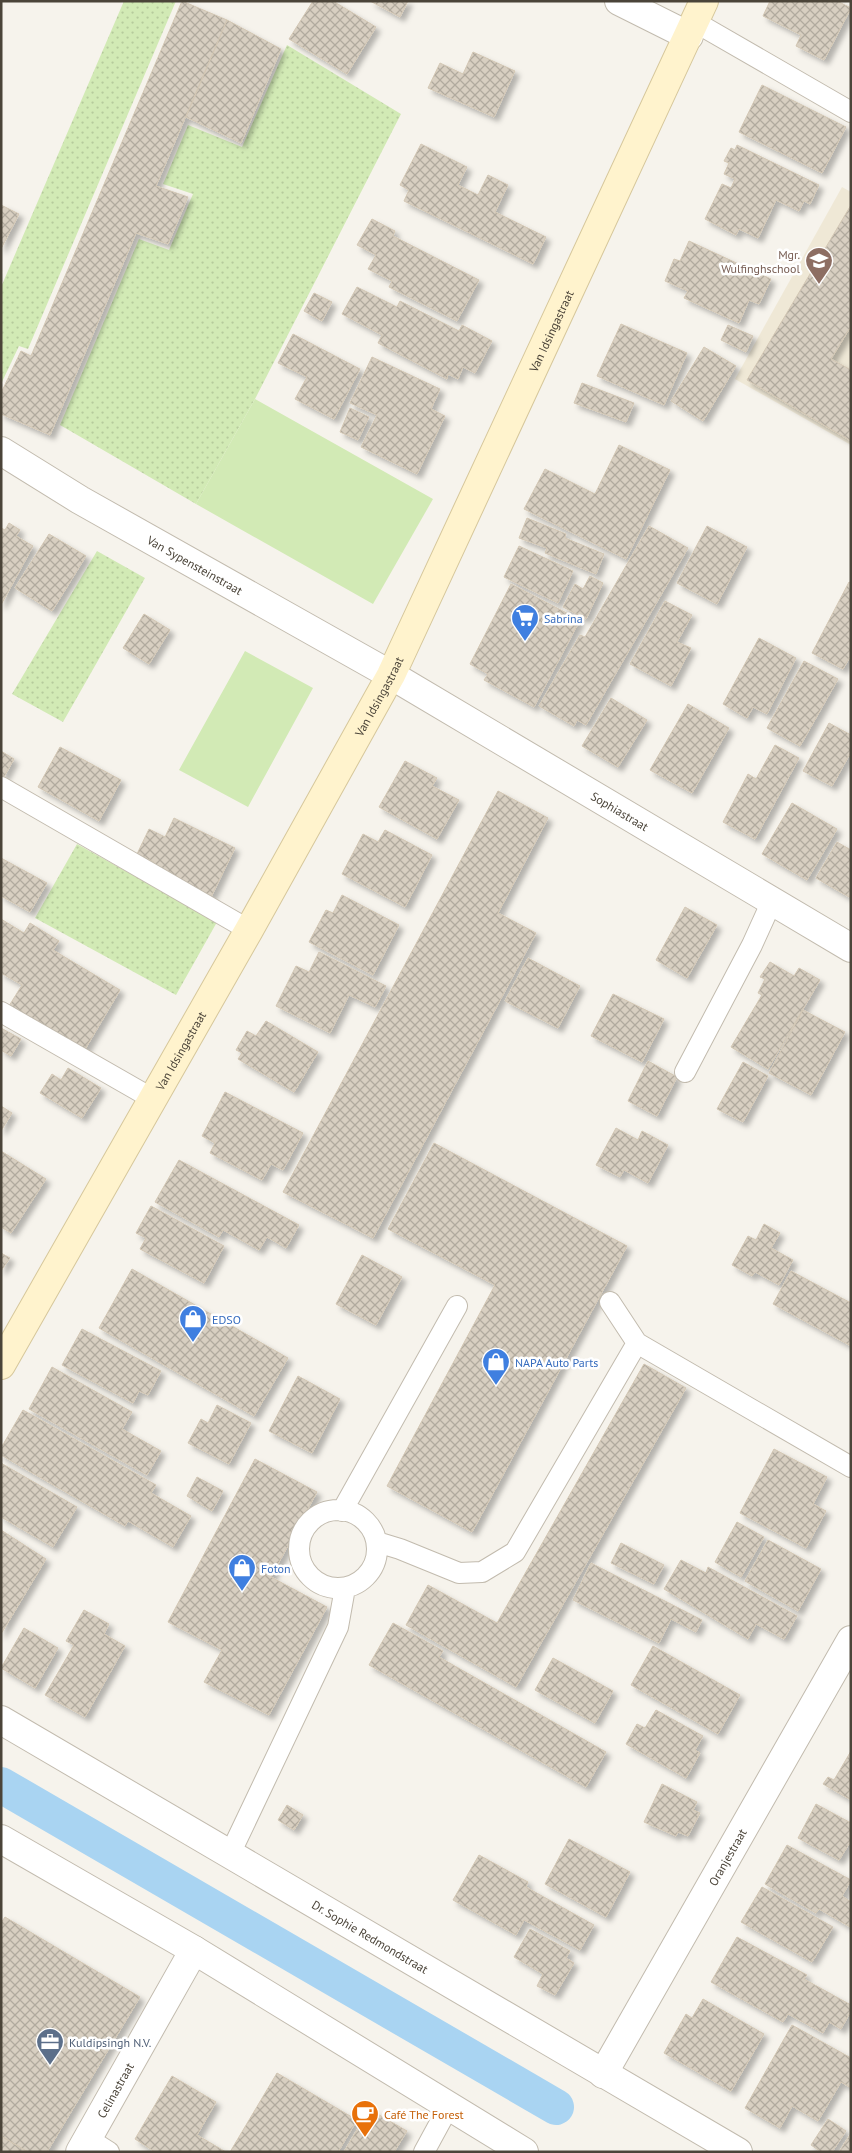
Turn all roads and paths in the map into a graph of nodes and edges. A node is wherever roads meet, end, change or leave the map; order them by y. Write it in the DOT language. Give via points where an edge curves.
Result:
graph roads {
  1 [pos="619,1"];
  2 [pos="696,20"];
  3 [pos="851,112"];
  4 [pos="1,451"];
  5 [pos="390,675"];
  6 [pos="1,786"];
  7 [pos="772,901"];
  8 [pos="249,930"];
  9 [pos="851,948"];
  10 [pos="1,1012"];
  11 [pos="685,1072"];
  12 [pos="153,1099"];
  13 [pos="610,1302"];
  14 [pos="457,1306"];
  15 [pos="637,1343"];
  16 [pos="1,1365"];
  17 [pos="851,1467"];
  18 [pos="342,1511"];
  19 [pos="377,1542"];
  20 [pos="345,1588"];
  21 [pos="851,1640"];
  22 [pos="1,1720"];
  23 [pos="1,1839"];
  24 [pos="230,1854"];
  25 [pos="194,1950"];
  26 [pos="604,2074"];
  27 [pos="449,2106"];
  28 [pos="92,2147"];
  29 [pos="424,2152"];
  30 [pos="524,2152"];
  31 [pos="738,2152"];
  1 -- 2 [label="street"];
  2 -- 3 [label="lane"];
  2 -- 5 [label="main road, Van Idsingastraat"];
  4 -- 5 [label="street, Van Sypensteinstraat" via="80,500"];
  5 -- 7 [label="street, Sophiastraat"];
  5 -- 8 [label="main road, Van Idsingastraat"];
  6 -- 8 [label="lane"];
  7 -- 9 [label="street, Sophiastraat"];
  7 -- 11 [label="lane"];
  8 -- 12 [label="main road, Van Idsingastraat"];
  10 -- 12 [label="lane"];
  12 -- 16 [label="main road, Van Idsingastraat"];
  13 -- 15 [label="lane"];
  14 -- 18 [label="lane"];
  15 -- 17 [label="lane"];
  15 -- 19 [label="lane" via="515,1552 482,1572 459,1574"];
  18 -- 19 [label="lane" via="365,1520"];
  18 -- 20 [label="lane" via="317,1517 307,1526 299,1551 309,1575 332,1588"];
  19 -- 20 [label="lane" via="374,1567 357,1584"];
  20 -- 24 [label="lane" via="338,1627"];
  21 -- 26 [label="street, Oranjestraat"];
  22 -- 24 [label="street, Dr. Sophie Redmondstraat"];
  23 -- 25 [label="street"];
  24 -- 26 [label="street, Dr. Sophie Redmondstraat"];
  25 -- 27 [label="street"];
  25 -- 28 [label="street, Celinastraat"];
  26 -- 31 [label="street, Dr. Sophie Redmondstraat"];
  27 -- 29 [label="lane"];
  27 -- 30 [label="street"];
}
